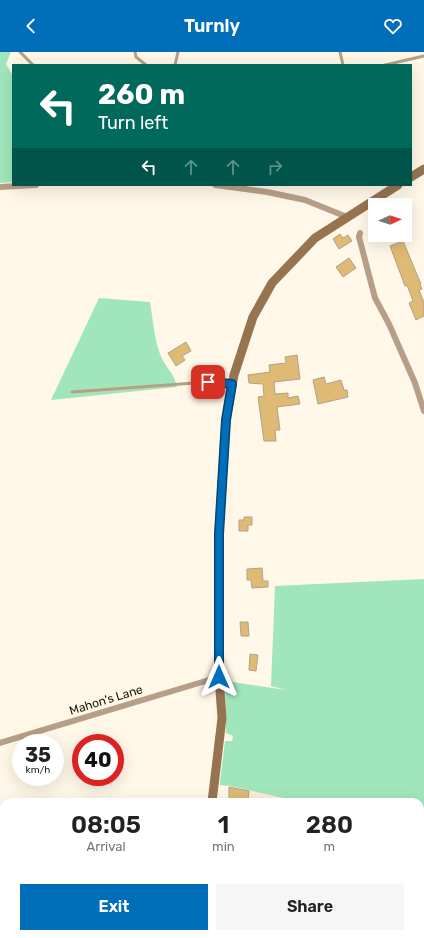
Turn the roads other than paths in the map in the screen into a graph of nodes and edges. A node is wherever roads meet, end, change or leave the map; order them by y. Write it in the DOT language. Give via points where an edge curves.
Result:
graph roads {
  1 [pos="20,52"];
  2 [pos="135,52"];
  3 [pos="178,52"];
  4 [pos="340,52"];
  5 [pos="424,56"];
  6 [pos="33,64"];
  7 [pos="145,64"];
  8 [pos="175,64"];
  9 [pos="343,64"];
  10 [pos="389,64"];
  11 [pos="424,169"];
  12 [pos="412,176"];
  13 [pos="18,186"];
  14 [pos="222,186"];
  15 [pos="396,186"];
  16 [pos="0,187"];
  17 [pos="347,217"];
  18 [pos="360,233"];
  19 [pos="232,384"];
  20 [pos="72,392"];
  21 [pos="424,411"];
  22 [pos="219,677"];
  23 [pos="0,743"];
  24 [pos="212,798"];
  1 -- 6 [label="lane"];
  2 -- 7 [label="lane" via="136,57"];
  3 -- 8 [label="lane"];
  4 -- 9 [label="lane"];
  5 -- 10 [label="lane"];
  11 -- 12 [label="street"];
  13 -- 16 [label="street"];
  14 -- 17 [label="street" via="305,200"];
  15 -- 17 [label="street"];
  17 -- 19 [label="street" via="315,238 272,283 253,317"];
  18 -- 21 [label="street" via="375,298 396,339"];
  19 -- 20 [label="lane" via="208,382"];
  19 -- 22 [label="street" via="226,420 219,534"];
  22 -- 23 [label="street, Mahon's Lane"];
  22 -- 24 [label="street" via="222,718"];
}
